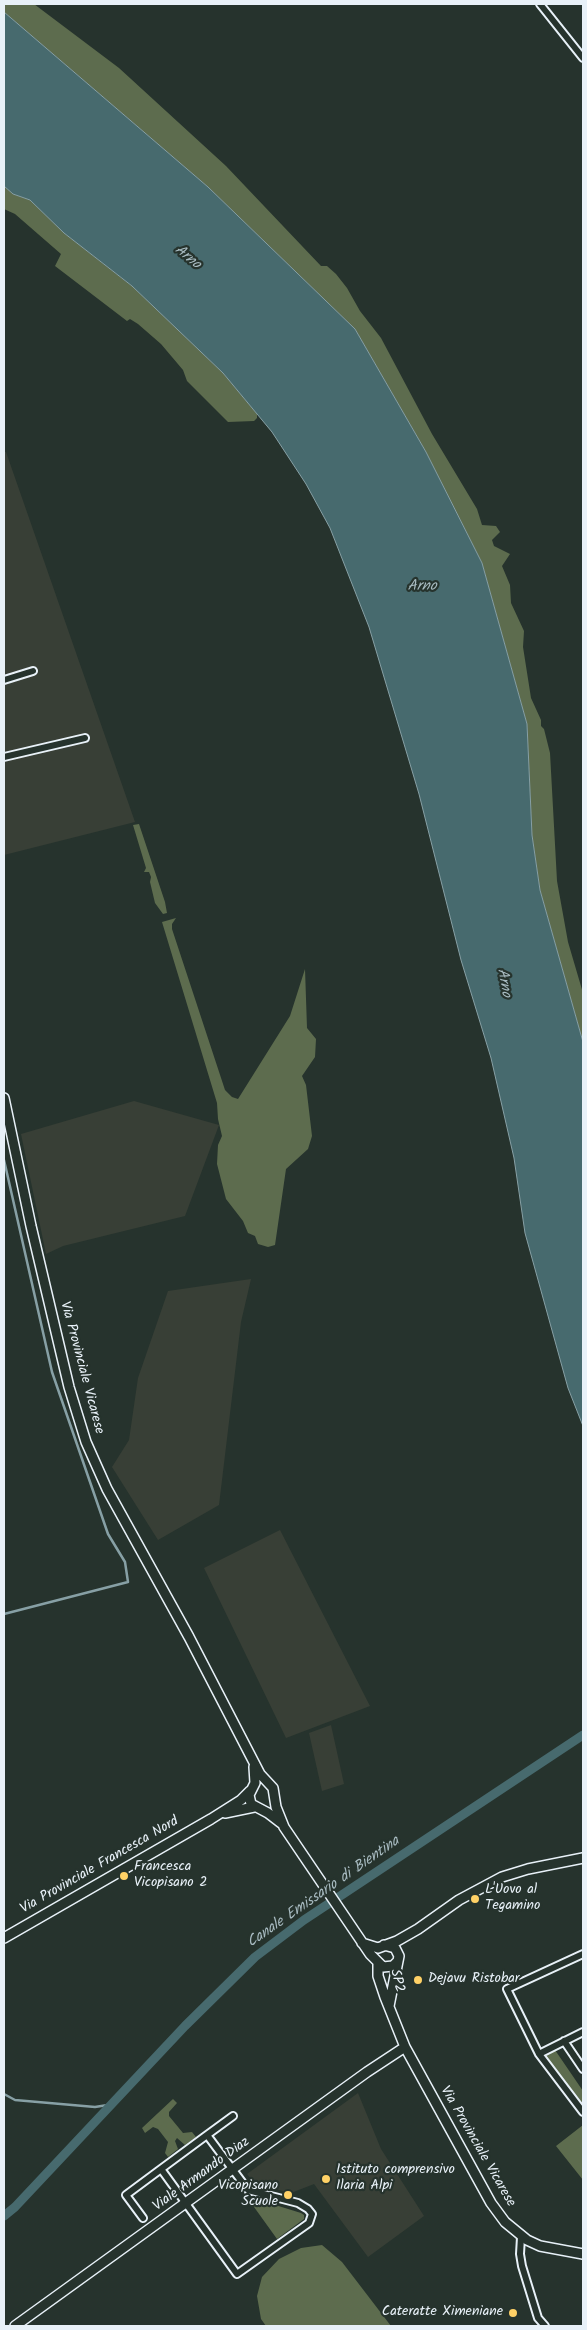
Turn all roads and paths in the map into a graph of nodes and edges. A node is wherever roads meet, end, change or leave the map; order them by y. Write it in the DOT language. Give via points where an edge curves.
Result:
graph roads {
  1 [pos="540,4"];
  2 [pos="583,58"];
  3 [pos="33,671"];
  4 [pos="4,680"];
  5 [pos="85,738"];
  6 [pos="4,757"];
  7 [pos="4,1098"];
  8 [pos="252,1759"];
  9 [pos="269,1784"];
  10 [pos="252,1789"];
  11 [pos="275,1801"];
  12 [pos="258,1808"];
  13 [pos="211,1819"];
  14 [pos="284,1826"];
  15 [pos="583,1858"];
  16 [pos="418,1929"];
  17 [pos="4,1938"];
  18 [pos="360,1940"];
  19 [pos="382,1946"];
  20 [pos="583,1954"];
  21 [pos="399,1959"];
  22 [pos="377,1961"];
  23 [pos="389,2006"];
  24 [pos="583,2032"];
  25 [pos="564,2041"];
  26 [pos="405,2047"];
  27 [pos="539,2054"];
  28 [pos="583,2069"];
  29 [pos="583,2112"];
  30 [pos="233,2116"];
  31 [pos="206,2135"];
  32 [pos="161,2169"];
  33 [pos="232,2171"];
  34 [pos="186,2204"];
  35 [pos="143,2218"];
  36 [pos="522,2237"];
  37 [pos="583,2254"];
  38 [pos="16,2326"];
  39 [pos="545,2326"];
  1 -- 2 [label="street"];
  3 -- 4 [label="street"];
  5 -- 6 [label="street"];
  7 -- 8 [label="main road, Via Provinciale Vicarese / SP2" via="50,1308 76,1415 86,1442 121,1517 189,1637"];
  8 -- 9 [label="main road, Via Provinciale Vicarese / SP2"];
  8 -- 10 [label="main road, Via Provinciale Vicarese / SP2" via="255,1772"];
  9 -- 10 [label="main road" via="262,1783"];
  9 -- 11 [label="main road, Via Provinciale Vicarese / SP2" via="275,1792"];
  10 -- 12 [label="main road, Via Provinciale Vicarese / SP2" via="249,1800"];
  10 -- 13 [label="main road"];
  11 -- 12 [label="main road" via="269,1808"];
  11 -- 14 [label="main road, Via Provinciale Vicarese / SP2"];
  12 -- 13 [label="main road" via="230,1811"];
  12 -- 14 [label="main road, Via Provinciale Vicarese / SP2"];
  13 -- 17 [label="main road, Via Provinciale Francesca Nord"];
  14 -- 18 [label="main road, Via Provinciale Vicarese / SP2"];
  15 -- 16 [label="main road" via="502,1877 459,1900"];
  16 -- 19 [label="main road"];
  16 -- 21 [label="main road"];
  18 -- 19 [label="main road" via="371,1947"];
  18 -- 22 [label="main road, SP2"];
  19 -- 21 [label="main road" via="396,1948"];
  19 -- 22 [label="main road" via="376,1953"];
  20 -- 27 [label="street" via="507,1989"];
  21 -- 22 [label="main road" via="390,1968"];
  21 -- 23 [label="main road, SP2"];
  22 -- 23 [label="main road, SP2" via="380,1982"];
  23 -- 26 [label="main road, Via Provinciale Vicarese / SP2"];
  24 -- 25 [label="street"];
  25 -- 27 [label="street"];
  25 -- 28 [label="street"];
  26 -- 33 [label="main road, Viale Armando Diaz"];
  26 -- 36 [label="main road, Via Provinciale Vicarese / SP2" via="488,2198 505,2222"];
  27 -- 29 [label="street"];
  30 -- 31 [label="street"];
  31 -- 32 [label="street"];
  31 -- 33 [label="street"];
  32 -- 34 [label="street"];
  32 -- 35 [label="street" via="126,2195"];
  33 -- 34 [label="main road, Viale Armando Diaz"];
  33 -- 34 [label="street" via="248,2190 305,2206 312,2214 311,2220 237,2274"];
  34 -- 38 [label="main road, Viale Armando Diaz"];
  36 -- 37 [label="main road, Via Provinciale Vicarese / SP2" via="540,2246"];
  36 -- 39 [label="street" via="522,2266 538,2318"];
}
